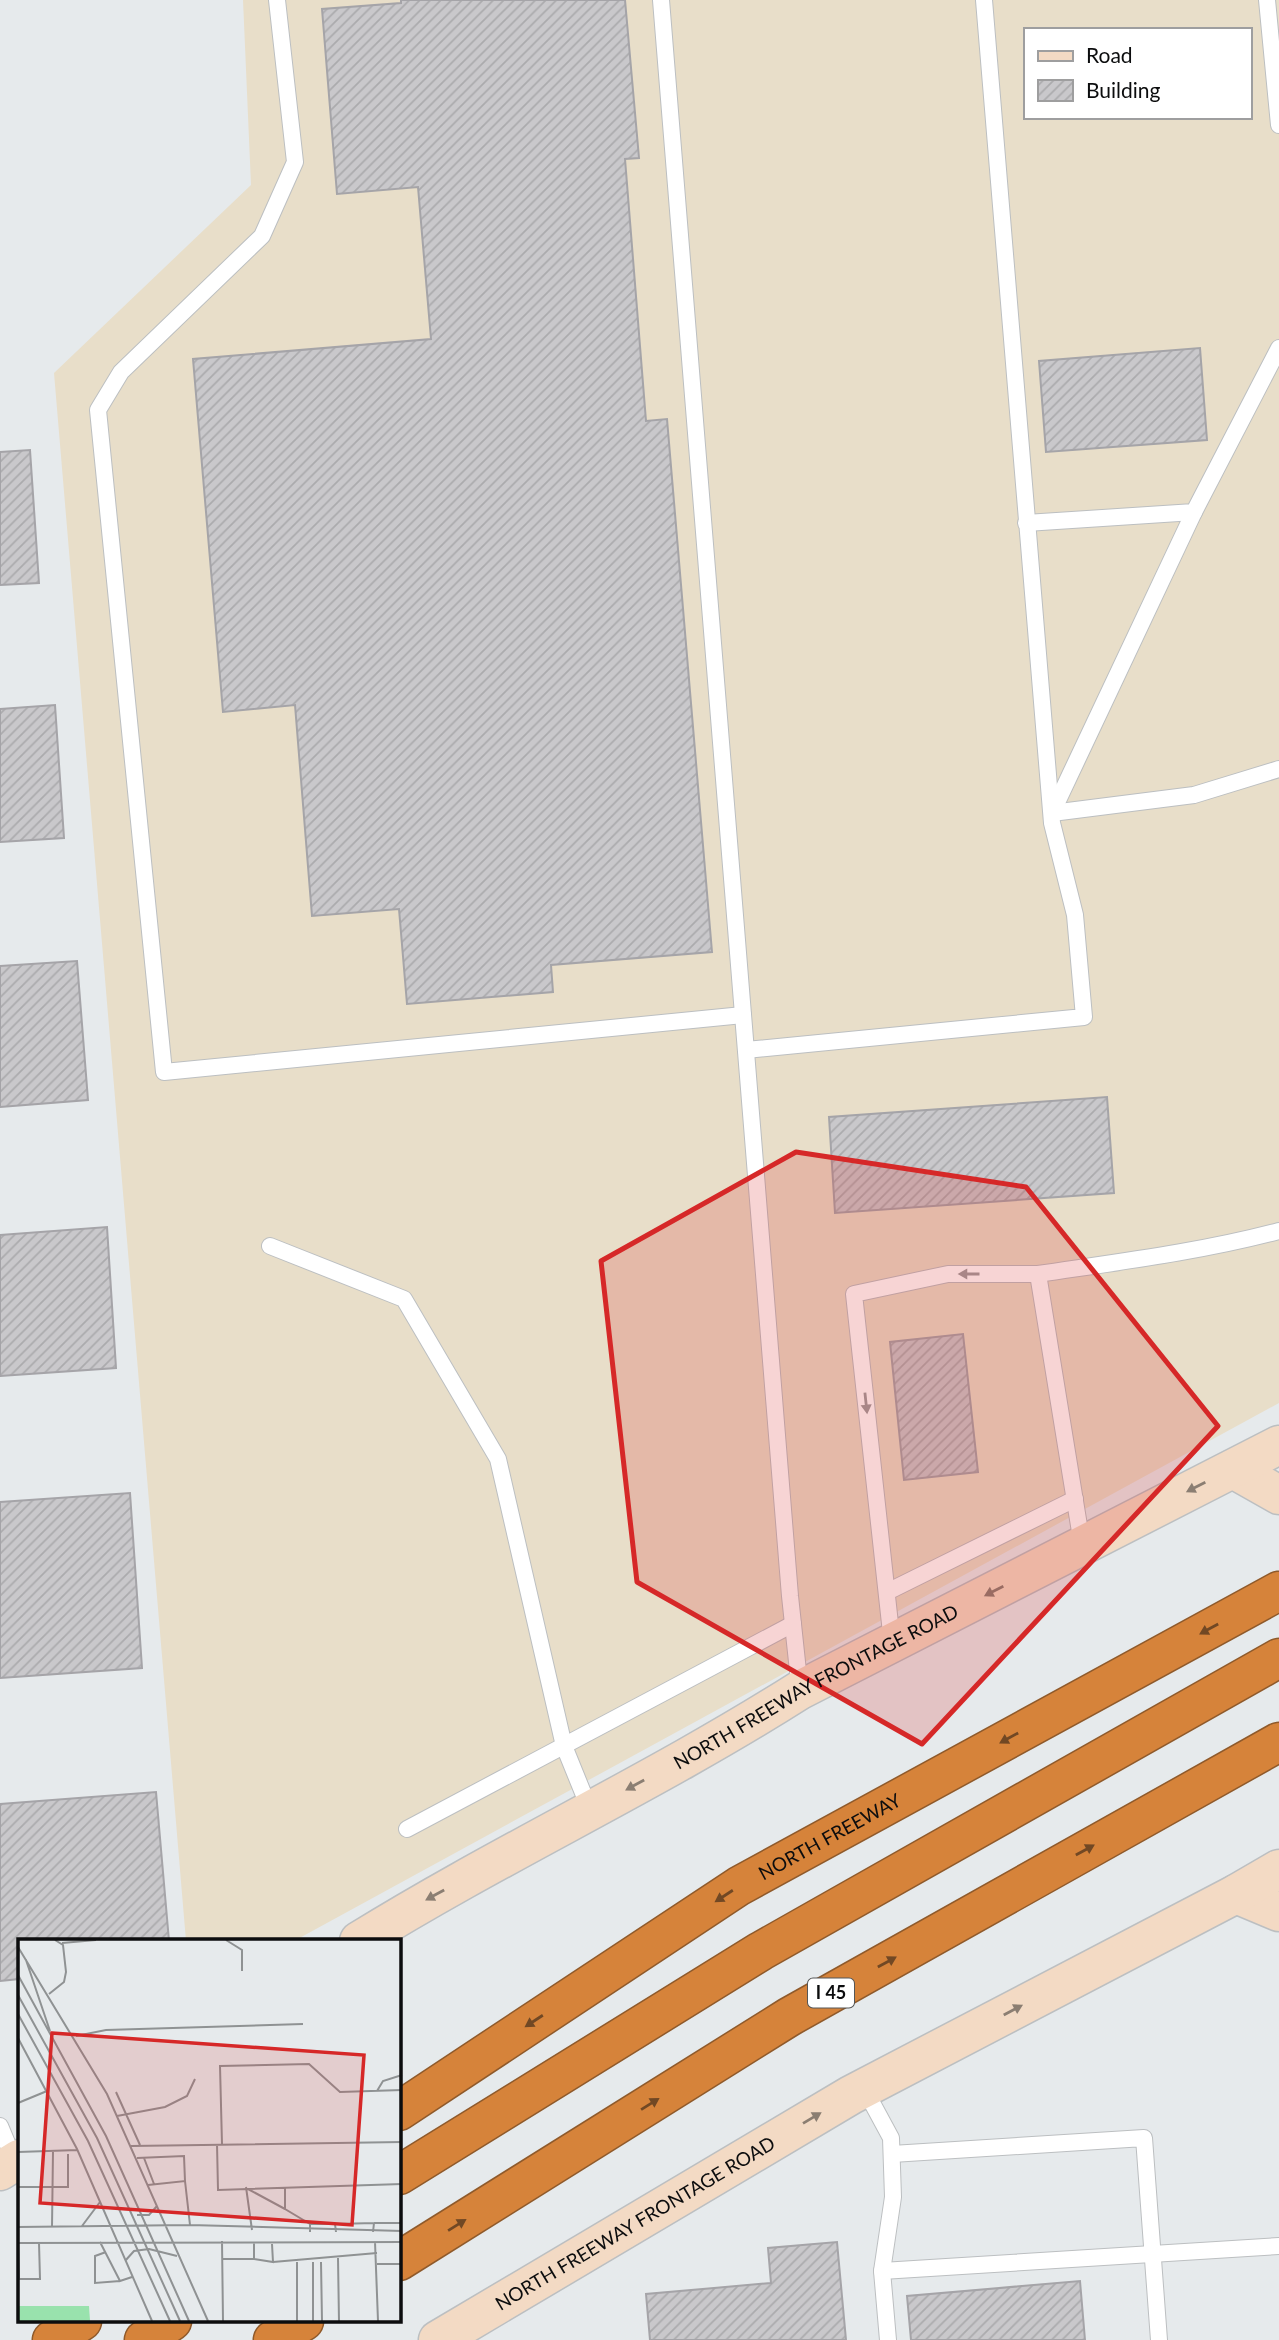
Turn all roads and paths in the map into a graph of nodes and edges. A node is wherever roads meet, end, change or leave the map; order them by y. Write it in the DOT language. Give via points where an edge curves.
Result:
graph roads {
  1 [pos="277,0"];
  2 [pos="661,0"];
  3 [pos="984,0"];
  4 [pos="1266,0"];
  5 [pos="1279,125"];
  6 [pos="1279,348"];
  7 [pos="1194,512"];
  8 [pos="1026,523"];
  9 [pos="1279,769"];
  10 [pos="1052,813"];
  11 [pos="743,1015"];
  12 [pos="746,1050"];
  13 [pos="1279,1231"];
  14 [pos="270,1246"];
  15 [pos="1038,1274"];
  16 [pos="1279,1445"];
  17 [pos="1233,1469"];
  18 [pos="1279,1495"];
  19 [pos="1075,1499"];
  20 [pos="1083,1545"];
  21 [pos="887,1592"];
  22 [pos="1274,1594"];
  23 [pos="793,1624"];
  24 [pos="892,1643"];
  25 [pos="1276,1659"];
  26 [pos="800,1690"];
  27 [pos="1277,1743"];
  28 [pos="564,1746"];
  29 [pos="590,1810"];
  30 [pos="407,1829"];
  31 [pos="1279,1869"];
  32 [pos="1236,1894"];
  33 [pos="1279,1912"];
  34 [pos="362,1939"];
  35 [pos="864,2088"];
  36 [pos="401,2110"];
  37 [pos="0,2126"];
  38 [pos="892,2154"];
  39 [pos="11,2164"];
  40 [pos="401,2174"];
  41 [pos="1279,2246"];
  42 [pos="1153,2254"];
  43 [pos="401,2260"];
  44 [pos="882,2272"];
  45 [pos="80,2322"];
  46 [pos="171,2322"];
  47 [pos="302,2322"];
  48 [pos="52,2340"];
  49 [pos="144,2340"];
  50 [pos="273,2340"];
  51 [pos="438,2340"];
  52 [pos="888,2340"];
  53 [pos="1158,2340"];
  1 -- 11 [label="lane" via="295,162 262,236 121,372 98,410 164,1072"];
  2 -- 11 [label="lane"];
  3 -- 8 [label="lane"];
  4 -- 5 [label="lane"];
  6 -- 7 [label="lane"];
  7 -- 8 [label="lane"];
  7 -- 10 [label="lane"];
  8 -- 10 [label="lane"];
  9 -- 10 [label="lane" via="1194,794"];
  10 -- 12 [label="lane" via="1075,915 1084,1017"];
  11 -- 12 [label="lane"];
  12 -- 23 [label="lane"];
  13 -- 15 [label="lane"];
  14 -- 28 [label="lane" via="404,1299 498,1459"];
  15 -- 19 [label="lane"];
  15 -- 21 [label="lane, one-way" via="948,1274 854,1294"];
  16 -- 17 [label="main road, NORTH FREEWAY FRONTAGE ROAD"];
  17 -- 18 [label="main road"];
  17 -- 20 [label="main road, NORTH FREEWAY FRONTAGE ROAD, one-way"];
  19 -- 20 [label="lane"];
  19 -- 21 [label="lane"];
  20 -- 24 [label="main road, NORTH FREEWAY FRONTAGE ROAD, one-way"];
  21 -- 24 [label="lane"];
  22 -- 36 [label="highway, NORTH FREEWAY, one-way" via="739,1885"];
  23 -- 26 [label="lane"];
  23 -- 28 [label="lane"];
  24 -- 26 [label="main road, NORTH FREEWAY FRONTAGE ROAD"];
  25 -- 40 [label="highway" via="761,1951"];
  26 -- 29 [label="main road, NORTH FREEWAY FRONTAGE ROAD, one-way"];
  43 -- 27 [label="highway, I 45, one-way" via="789,2017"];
  28 -- 29 [label="lane"];
  28 -- 30 [label="lane"];
  29 -- 34 [label="main road, NORTH FREEWAY FRONTAGE ROAD, one-way"];
  31 -- 32 [label="main road, NORTH FREEWAY FRONTAGE ROAD"];
  32 -- 33 [label="main road"];
  35 -- 32 [label="main road, NORTH FREEWAY FRONTAGE ROAD, one-way"];
  35 -- 38 [label="lane" via="891,2138"];
  51 -- 35 [label="main road, NORTH FREEWAY FRONTAGE ROAD, one-way"];
  37 -- 39 [label="lane"];
  38 -- 42 [label="lane" via="1144,2138"];
  38 -- 44 [label="lane" via="893,2197"];
  41 -- 42 [label="lane"];
  42 -- 44 [label="lane"];
  42 -- 53 [label="lane"];
  44 -- 52 [label="lane"];
  45 -- 48 [label="highway"];
  46 -- 49 [label="highway"];
  47 -- 50 [label="highway"];
}
